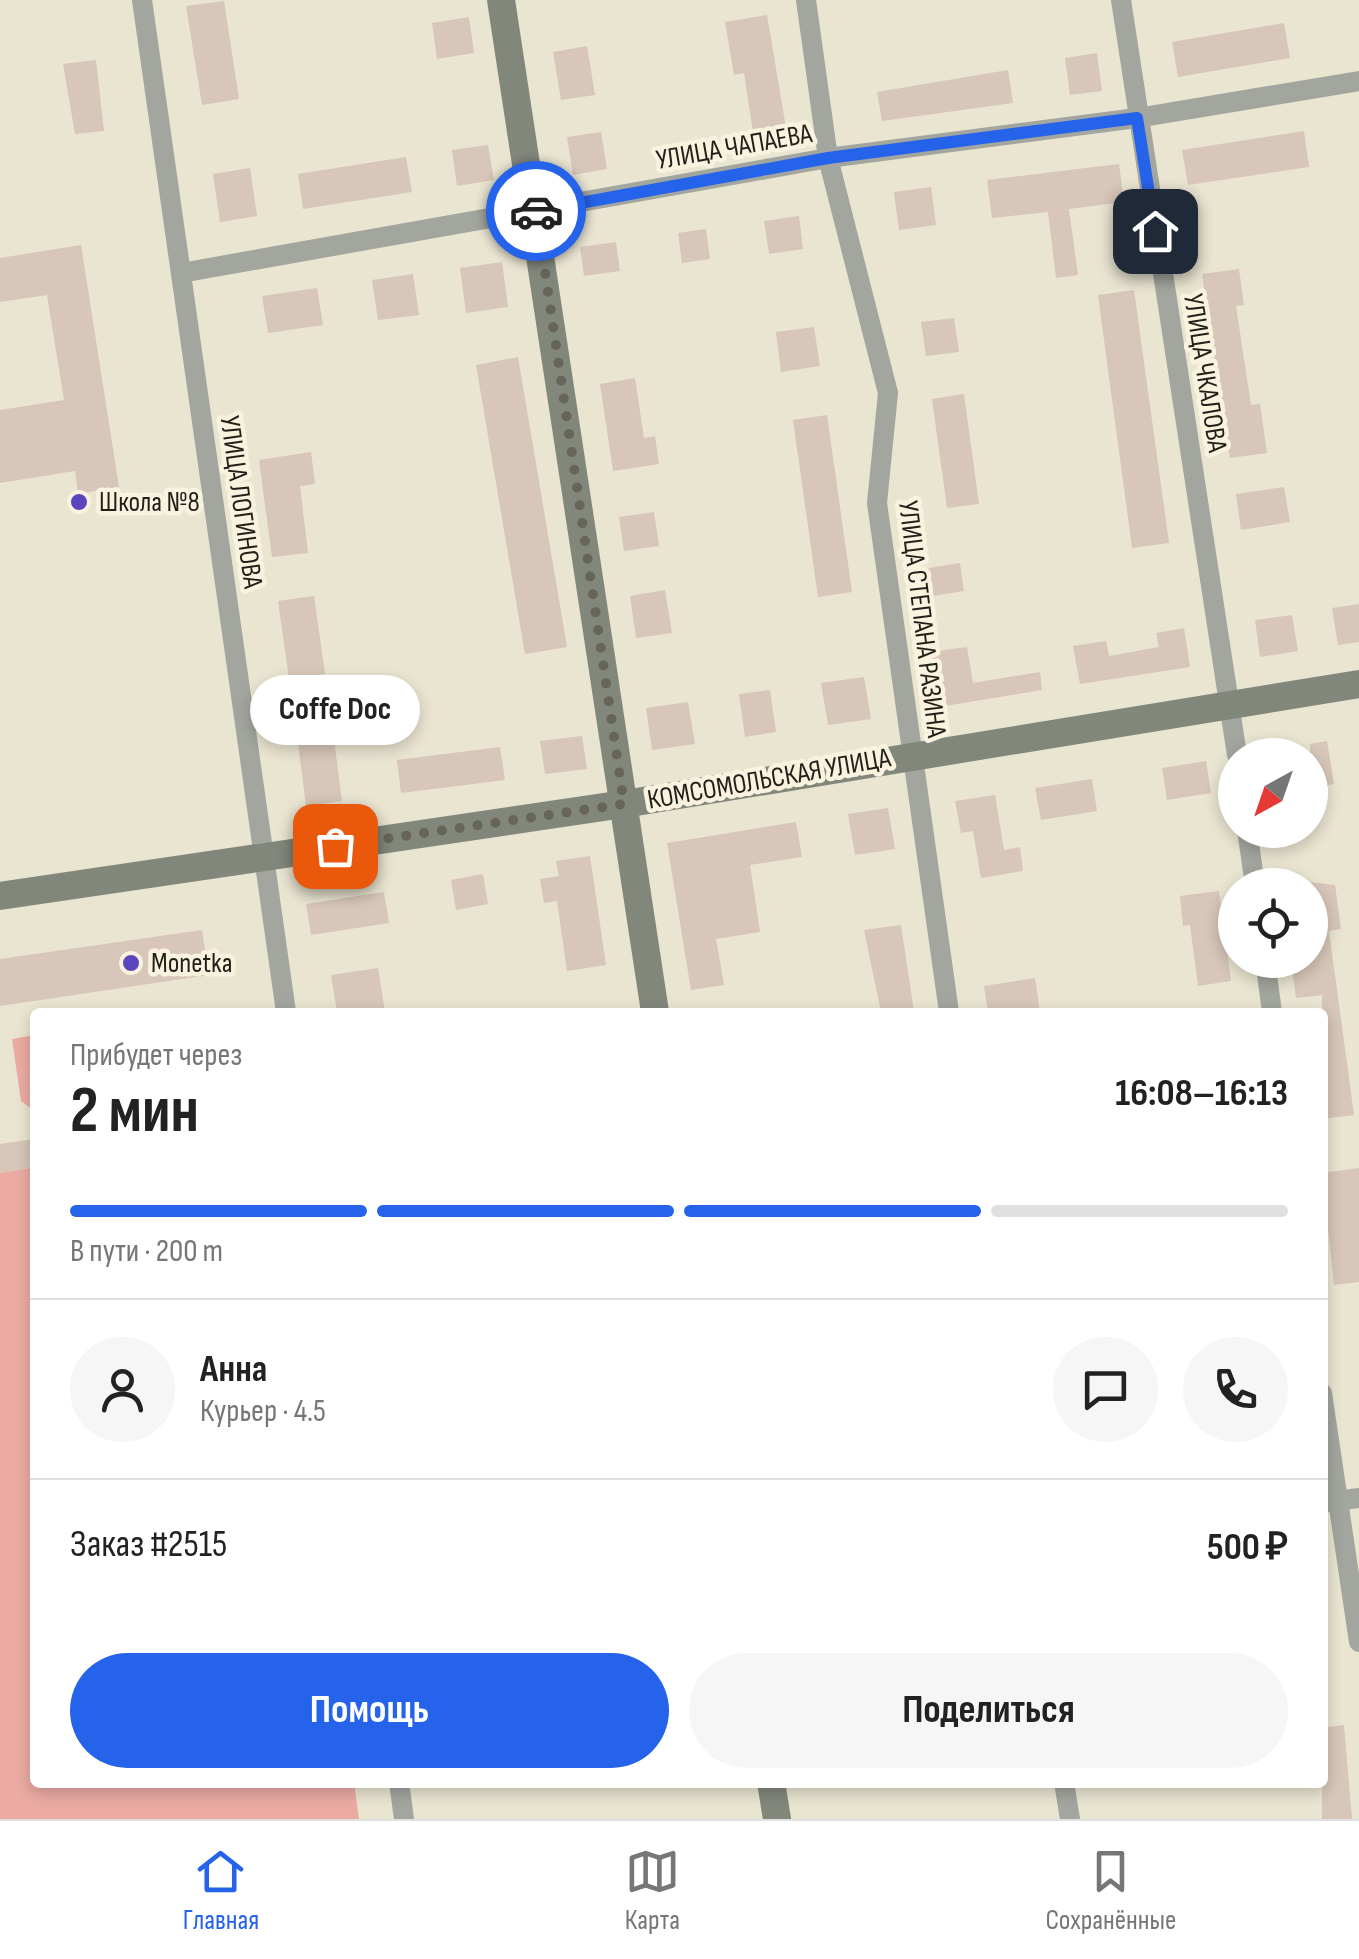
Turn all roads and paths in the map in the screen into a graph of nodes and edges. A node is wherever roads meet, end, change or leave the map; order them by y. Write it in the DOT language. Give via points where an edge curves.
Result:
graph roads {
  1 [pos="142,0"];
  2 [pos="501,0"];
  3 [pos="806,0"];
  4 [pos="1120,0"];
  5 [pos="1359,82"];
  6 [pos="1137,118"];
  7 [pos="828,158"];
  8 [pos="536,210"];
  9 [pos="181,273"];
  10 [pos="1359,684"];
  11 [pos="1231,706"];
  12 [pos="1235,738"];
  13 [pos="911,754"];
  14 [pos="624,804"];
  15 [pos="263,856"];
  16 [pos="0,896"];
  17 [pos="1267,978"];
  18 [pos="285,1008"];
  19 [pos="654,1008"];
  20 [pos="948,1008"];
  21 [pos="1271,1008"];
  22 [pos="1328,1475"];
  23 [pos="1359,1498"];
  24 [pos="1330,1502"];
  25 [pos="1359,1642"];
  26 [pos="400,1788"];
  27 [pos="772,1788"];
  28 [pos="1065,1788"];
  29 [pos="404,1819"];
  30 [pos="777,1819"];
  31 [pos="1070,1819"];
  1 -- 9 [label="street, УЛИЦА ЛОГИНОВА"];
  2 -- 8 [label="street"];
  3 -- 7 [label="street, УЛИЦА СТЕПАНА РАЗИНА"];
  4 -- 6 [label="street, УЛИЦА ЧКАЛОВА"];
  5 -- 6 [label="street, УЛИЦА ЧАПАЕВА"];
  6 -- 7 [label="street, УЛИЦА ЧАПАЕВА"];
  6 -- 11 [label="street, УЛИЦА ЧКАЛОВА"];
  7 -- 8 [label="street, УЛИЦА ЧАПАЕВА"];
  7 -- 13 [label="street, УЛИЦА СТЕПАНА РАЗИНА" via="888,393 876,503"];
  8 -- 9 [label="street, УЛИЦА ЧАПАЕВА"];
  8 -- 14 [label="street"];
  9 -- 15 [label="street, УЛИЦА ЛОГИНОВА"];
  10 -- 11 [label="street, КОМСОМОЛЬСКАЯ УЛИЦА"];
  11 -- 12 [label="street, УЛИЦА ЧКАЛОВА"];
  11 -- 13 [label="street, КОМСОМОЛЬСКАЯ УЛИЦА"];
  13 -- 14 [label="street, КОМСОМОЛЬСКАЯ УЛИЦА"];
  13 -- 20 [label="street, УЛИЦА СТЕПАНА РАЗИНА"];
  14 -- 15 [label="street, КОМСОМОЛЬСКАЯ УЛИЦА"];
  14 -- 19 [label="street"];
  15 -- 16 [label="street, КОМСОМОЛЬСКАЯ УЛИЦА"];
  15 -- 18 [label="street, УЛИЦА ЛОГИНОВА"];
  17 -- 21 [label="street"];
  22 -- 24 [label="street"];
  23 -- 24 [label="street"];
  24 -- 25 [label="street"];
  26 -- 29 [label="street"];
  27 -- 30 [label="street"];
  28 -- 31 [label="street"];
}
